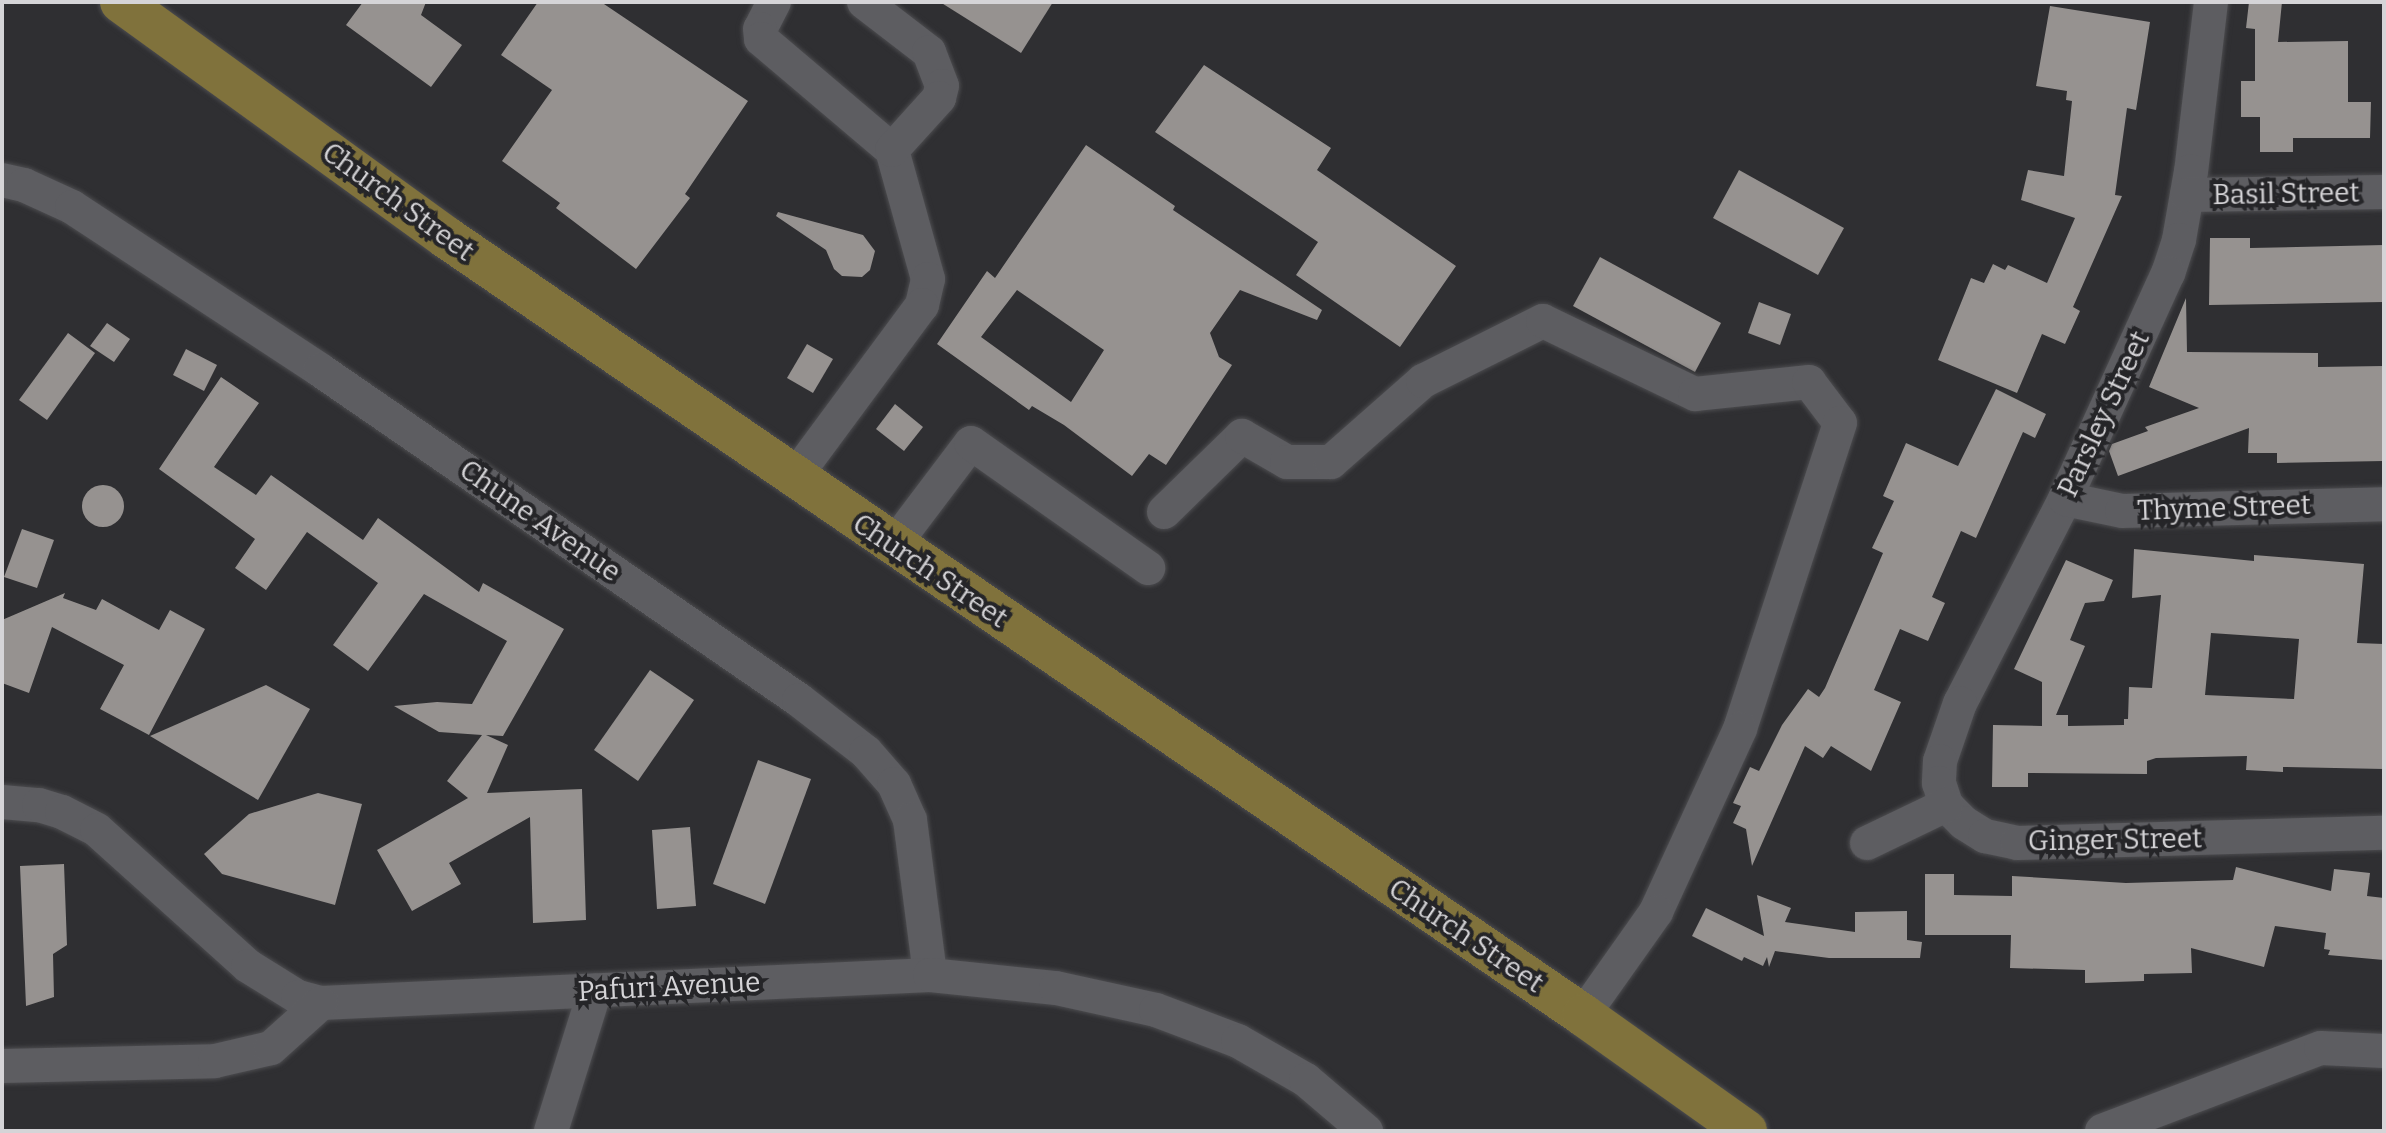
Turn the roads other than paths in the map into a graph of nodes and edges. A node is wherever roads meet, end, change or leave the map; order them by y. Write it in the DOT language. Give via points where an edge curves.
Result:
graph roads {
  1 [pos="121,2"];
  2 [pos="774,2"];
  3 [pos="864,2"];
  4 [pos="2211,2"];
  5 [pos="892,150"];
  6 [pos="2,180"];
  7 [pos="2384,192"];
  8 [pos="2187,195"];
  9 [pos="794,478"];
  10 [pos="2065,499"];
  11 [pos="2384,504"];
  12 [pos="1164,512"];
  13 [pos="893,546"];
  14 [pos="1148,568"];
  15 [pos="2,802"];
  16 [pos="1946,805"];
  17 [pos="2384,833"];
  18 [pos="1867,843"];
  19 [pos="930,975"];
  20 [pos="595,991"];
  21 [pos="321,1003"];
  22 [pos="1583,1015"];
  23 [pos="2384,1051"];
  24 [pos="2,1066"];
  25 [pos="551,1131"];
  26 [pos="1366,1131"];
  27 [pos="1746,1131"];
  28 [pos="2102,1131"];
  1 -- 9 [label="main road, Church Street" via="447,238"];
  2 -- 5 [label="street" via="760,29 761,39"];
  3 -- 5 [label="street" via="929,52 942,86 939,98"];
  4 -- 8 [label="street, Parsley Street"];
  5 -- 9 [label="street" via="924,259 927,294"];
  6 -- 19 [label="street, Chune Avenue" via="72,207 308,361 799,700 866,752 894,784 910,820"];
  7 -- 8 [label="street, Basil Street"];
  8 -- 10 [label="street, Parsley Street" via="2168,273"];
  9 -- 13 [label="main road, Church Street"];
  10 -- 11 [label="street, Thyme Street" via="2122,511"];
  10 -- 16 [label="street, Parsley Street" via="1960,703 1940,761"];
  12 -- 22 [label="street" via="1242,436 1287,462 1331,462 1423,381 1543,321 1695,394 1809,382 1840,423 1740,729 1656,912"];
  13 -- 14 [label="street" via="971,443"];
  13 -- 22 [label="main road, Church Street"];
  15 -- 21 [label="street, Pafuri Avenue" via="39,805 97,830 248,966 298,997"];
  16 -- 17 [label="street, Ginger Street" via="1985,836 2017,843"];
  16 -- 18 [label="street"];
  19 -- 20 [label="street, Pafuri Avenue"];
  19 -- 26 [label="street, Pafuri Avenue" via="1056,988 1156,1010 1238,1041 1306,1080"];
  20 -- 21 [label="street, Pafuri Avenue"];
  20 -- 25 [label="street"];
  21 -- 24 [label="street" via="271,1048 215,1061"];
  22 -- 27 [label="main road, Church Street"];
  23 -- 28 [label="street" via="2321,1048"];
}
